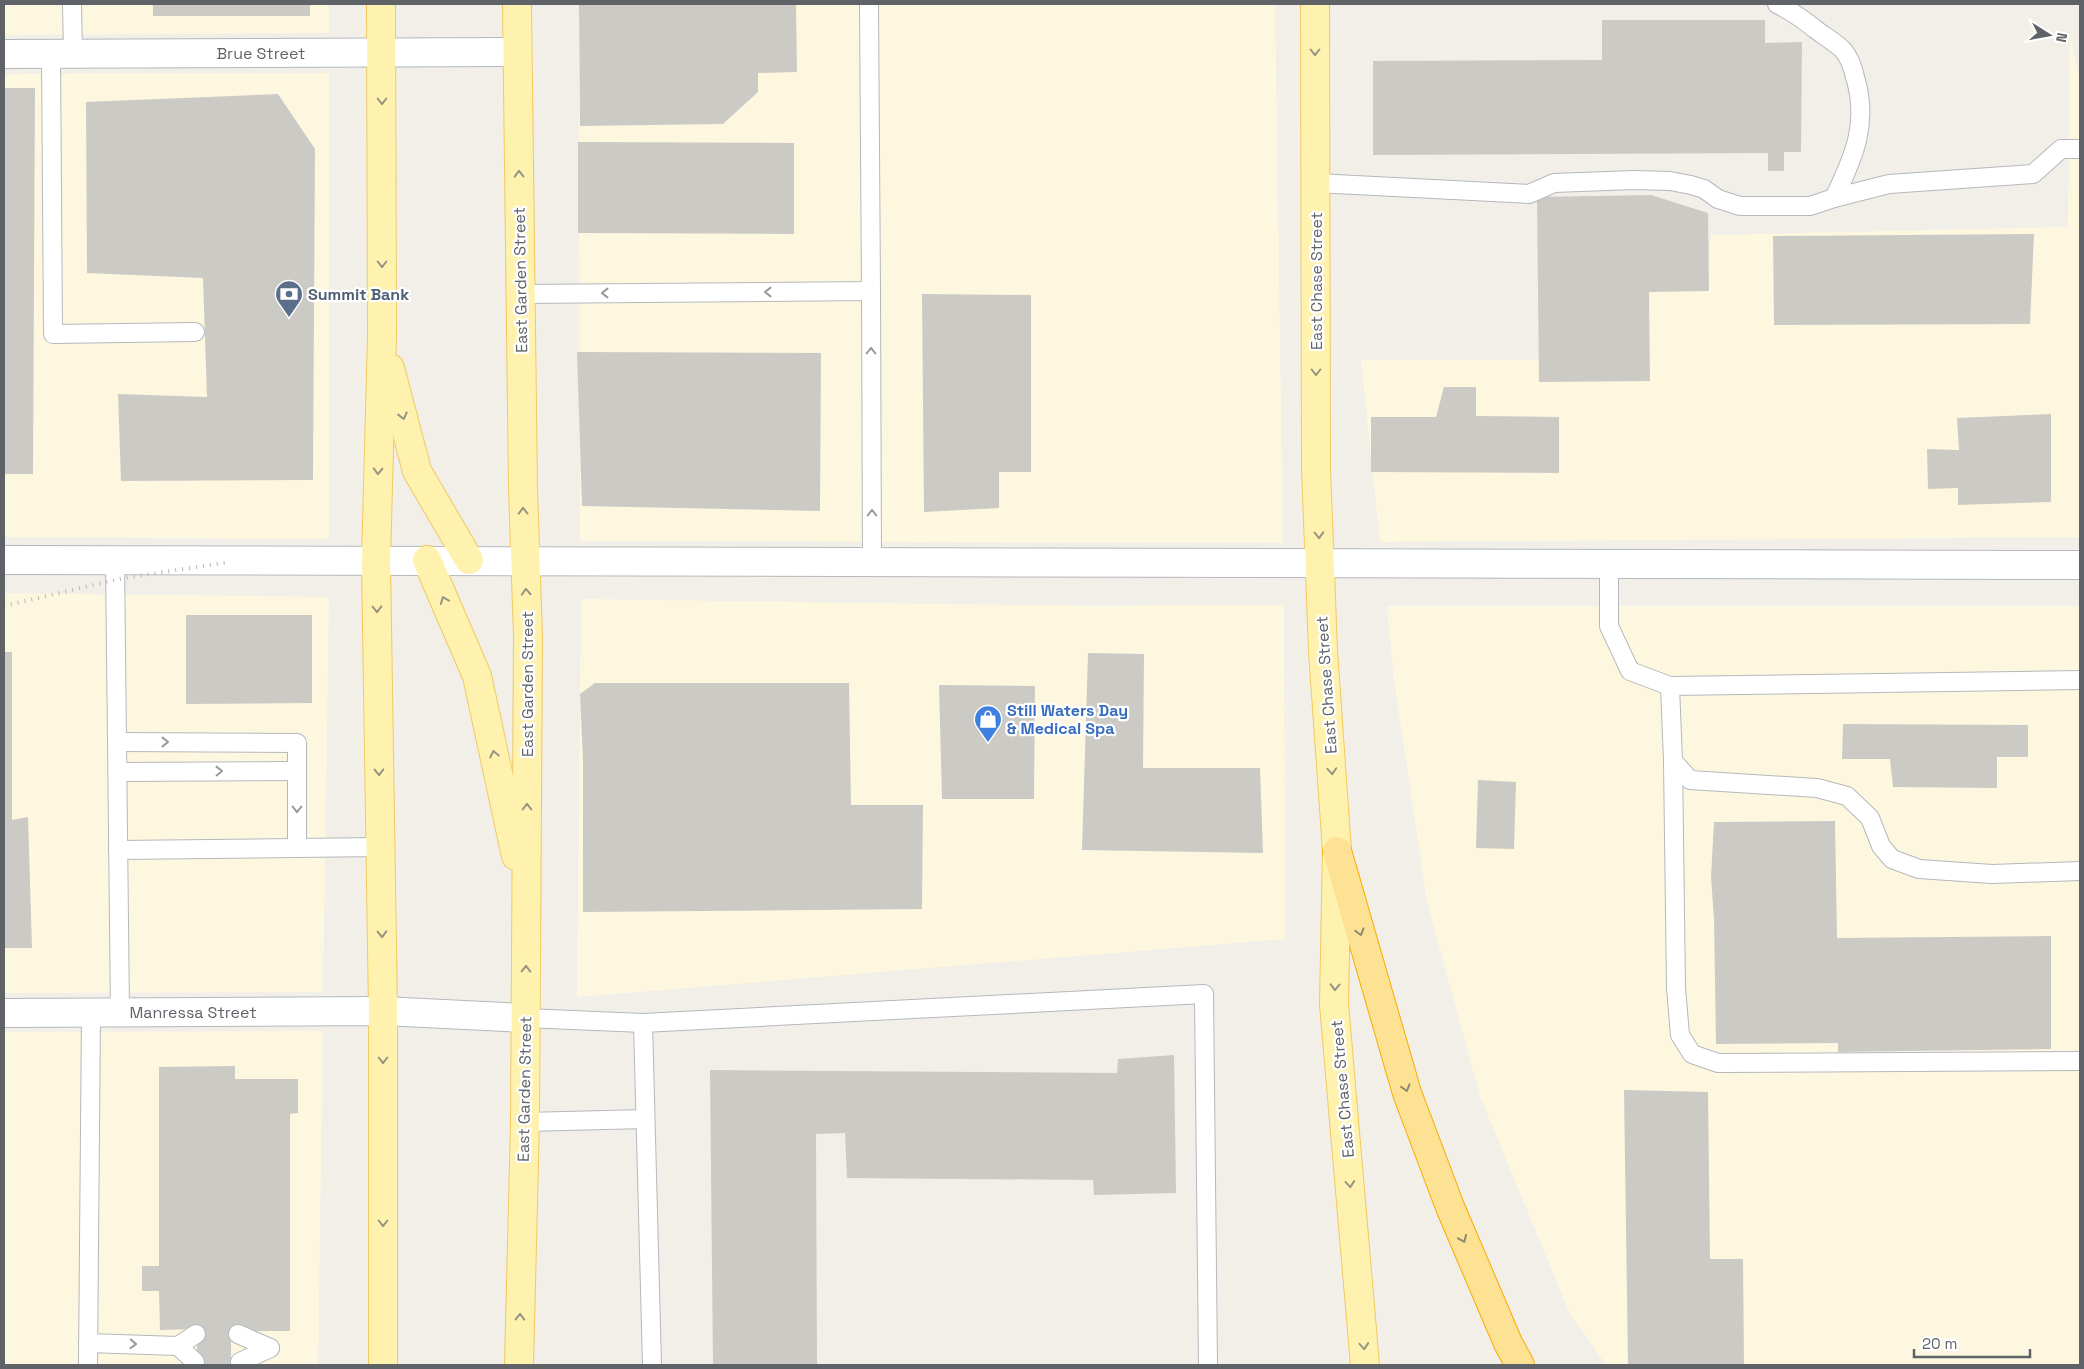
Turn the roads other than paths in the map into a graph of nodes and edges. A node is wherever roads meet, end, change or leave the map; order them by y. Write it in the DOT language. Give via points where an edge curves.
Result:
graph roads {
  1 [pos="72,4"];
  2 [pos="381,4"];
  3 [pos="517,4"];
  4 [pos="869,4"];
  5 [pos="1315,4"];
  6 [pos="1777,4"];
  7 [pos="518,52"];
  8 [pos="382,53"];
  9 [pos="4,54"];
  10 [pos="62,54"];
  11 [pos="2080,149"];
  12 [pos="1316,183"];
  13 [pos="1834,198"];
  14 [pos="871,291"];
  15 [pos="521,294"];
  16 [pos="195,332"];
  17 [pos="382,335"];
  18 [pos="4,560"];
  19 [pos="376,560"];
  20 [pos="427,560"];
  21 [pos="469,560"];
  22 [pos="524,560"];
  23 [pos="115,561"];
  24 [pos="872,562"];
  25 [pos="1320,565"];
  26 [pos="1609,565"];
  27 [pos="2080,565"];
  28 [pos="2080,680"];
  29 [pos="1670,686"];
  30 [pos="117,742"];
  31 [pos="1673,761"];
  32 [pos="297,771"];
  33 [pos="118,772"];
  34 [pos="297,848"];
  35 [pos="381,848"];
  36 [pos="118,850"];
  37 [pos="1338,851"];
  38 [pos="2080,871"];
  39 [pos="527,904"];
  40 [pos="91,1012"];
  41 [pos="120,1012"];
  42 [pos="383,1012"];
  43 [pos="4,1013"];
  44 [pos="525,1018"];
  45 [pos="643,1023"];
  46 [pos="2080,1061"];
  47 [pos="645,1118"];
  48 [pos="524,1122"];
  49 [pos="196,1334"];
  50 [pos="238,1334"];
  51 [pos="88,1343"];
  52 [pos="178,1346"];
  53 [pos="1514,1354"];
  54 [pos="270,1357"];
  55 [pos="195,1362"];
  56 [pos="240,1362"];
  57 [pos="88,1365"];
  58 [pos="383,1365"];
  59 [pos="519,1365"];
  60 [pos="652,1365"];
  61 [pos="1208,1365"];
  62 [pos="1366,1365"];
  1 -- 10 [label="lane"];
  2 -- 8 [label="main road"];
  3 -- 7 [label="main road, East Garden Street"];
  4 -- 14 [label="lane"];
  5 -- 12 [label="main road, East Chase Street, one-way"];
  6 -- 13 [label="lane" via="1792,11 1843,50 1860,91 1862,110 1858,141"];
  7 -- 8 [label="street, Brue Street"];
  15 -- 7 [label="main road, East Garden Street, one-way"];
  8 -- 10 [label="street, Brue Street"];
  8 -- 17 [label="main road, one-way"];
  9 -- 10 [label="street, Brue Street"];
  10 -- 16 [label="lane" via="53,334"];
  11 -- 13 [label="lane" via="2060,149 2033,174 1889,184"];
  12 -- 13 [label="lane" via="1529,194 1554,183 1670,181 1704,189 1718,199 1740,206 1810,206"];
  12 -- 25 [label="main road, East Chase Street, one-way" via="1316,468"];
  14 -- 15 [label="lane, one-way"];
  24 -- 14 [label="lane, one-way"];
  22 -- 15 [label="main road, East Garden Street, one-way"];
  17 -- 19 [label="main road, one-way"];
  17 -- 21 [label="main road, one-way" via="417,471"];
  18 -- 23 [label="street"];
  19 -- 20 [label="street"];
  19 -- 23 [label="street"];
  19 -- 35 [label="main road, one-way"];
  20 -- 21 [label="street"];
  39 -- 20 [label="main road, one-way" via="477,676"];
  21 -- 22 [label="street"];
  22 -- 24 [label="street"];
  39 -- 22 [label="main road, East Garden Street, one-way" via="528,637"];
  23 -- 30 [label="lane"];
  24 -- 25 [label="street"];
  25 -- 26 [label="street"];
  25 -- 37 [label="main road, East Chase Street, one-way"];
  26 -- 27 [label="street"];
  26 -- 29 [label="lane" via="1610,626 1630,671"];
  28 -- 29 [label="lane"];
  29 -- 31 [label="lane"];
  30 -- 32 [label="lane, one-way" via="297,742"];
  30 -- 33 [label="lane"];
  31 -- 38 [label="lane" via="1690,780 1817,788 1847,796 1870,818 1881,846 1892,859 1919,869 1992,874"];
  31 -- 46 [label="lane" via="1676,988 1680,1036 1692,1054 1718,1063"];
  33 -- 32 [label="lane, one-way"];
  32 -- 34 [label="lane, one-way"];
  33 -- 36 [label="lane"];
  34 -- 35 [label="lane"];
  34 -- 36 [label="lane"];
  35 -- 42 [label="main road, one-way"];
  36 -- 41 [label="lane"];
  37 -- 53 [label="highway, one-way" via="1407,1093 1450,1207"];
  37 -- 62 [label="main road, East Chase Street, one-way" via="1334,1004"];
  44 -- 39 [label="main road, East Garden Street, one-way"];
  40 -- 41 [label="street, Manressa Street"];
  40 -- 43 [label="street, Manressa Street"];
  40 -- 51 [label="lane"];
  41 -- 42 [label="street, Manressa Street"];
  42 -- 44 [label="street, Manressa Street"];
  42 -- 58 [label="main road, one-way"];
  44 -- 45 [label="lane"];
  44 -- 48 [label="main road, East Garden Street"];
  45 -- 47 [label="lane"];
  45 -- 61 [label="lane" via="1204,994"];
  47 -- 48 [label="lane"];
  47 -- 60 [label="lane"];
  59 -- 48 [label="main road, East Garden Street, one-way"];
  49 -- 52 [label="lane"];
  50 -- 54 [label="lane"];
  51 -- 52 [label="lane, one-way"];
  51 -- 57 [label="lane"];
  52 -- 55 [label="lane"];
  54 -- 56 [label="lane"];
}
